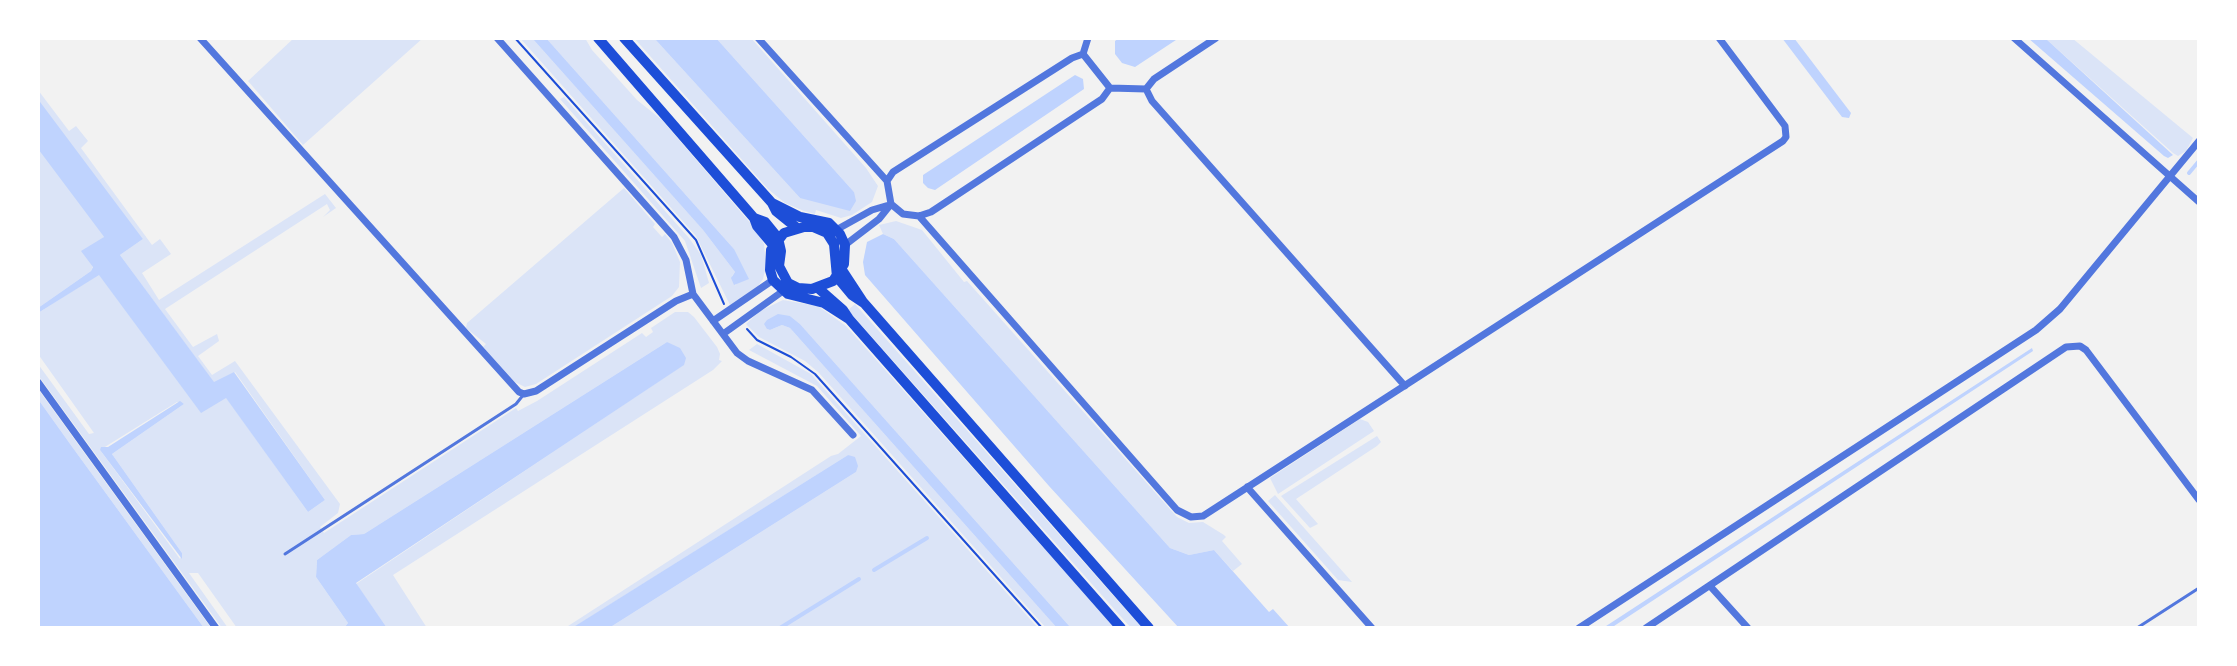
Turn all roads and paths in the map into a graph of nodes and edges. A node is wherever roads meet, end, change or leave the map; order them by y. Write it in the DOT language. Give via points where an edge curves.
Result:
graph roads {
  1 [pos="200,38"];
  2 [pos="497,38"];
  3 [pos="515,38"];
  4 [pos="598,38"];
  5 [pos="624,38"];
  6 [pos="758,38"];
  7 [pos="1088,38"];
  8 [pos="1216,38"];
  9 [pos="1719,38"];
  10 [pos="2014,38"];
  11 [pos="1083,54"];
  12 [pos="1110,88"];
  13 [pos="1146,89"];
  14 [pos="2199,141"];
  15 [pos="2170,176"];
  16 [pos="887,181"];
  17 [pos="2199,202"];
  18 [pos="891,204"];
  19 [pos="919,216"];
  20 [pos="798,222"];
  21 [pos="832,232"];
  22 [pos="775,242"];
  23 [pos="845,245"];
  24 [pos="840,273"];
  25 [pos="773,280"];
  26 [pos="818,288"];
  27 [pos="788,289"];
  28 [pos="693,294"];
  29 [pos="729,310"];
  30 [pos="849,319"];
  31 [pos="713,321"];
  32 [pos="740,322"];
  33 [pos="723,334"];
  34 [pos="38,382"];
  35 [pos="1405,386"];
  36 [pos="524,394"];
  37 [pos="853,435"];
  38 [pos="1247,487"];
  39 [pos="2199,500"];
  40 [pos="285,554"];
  41 [pos="1710,586"];
  42 [pos="2199,588"];
  43 [pos="216,628"];
  44 [pos="1042,628"];
  45 [pos="1121,628"];
  46 [pos="1149,628"];
  47 [pos="1372,628"];
  48 [pos="1579,628"];
  49 [pos="1646,628"];
  50 [pos="1748,628"];
  51 [pos="2137,628"];
  1 -- 36 [label="street" via="514,389"];
  2 -- 28 [label="street" via="674,237 686,260"];
  3 -- 29 [label="path" via="696,240"];
  4 -- 22 [label="main road"];
  5 -- 20 [label="main road" via="776,211"];
  6 -- 16 [label="street"];
  7 -- 11 [label="street"];
  8 -- 13 [label="street"];
  9 -- 35 [label="street" via="1785,126 1783,141"];
  10 -- 15 [label="street"];
  11 -- 12 [label="street"];
  11 -- 16 [label="street" via="893,172"];
  12 -- 13 [label="street"];
  12 -- 19 [label="street" via="1102,99"];
  13 -- 35 [label="street"];
  14 -- 15 [label="street"];
  15 -- 17 [label="street"];
  15 -- 48 [label="street" via="2047,321"];
  16 -- 18 [label="street"];
  18 -- 19 [label="street" via="903,214"];
  18 -- 21 [label="street"];
  18 -- 23 [label="street"];
  19 -- 38 [label="street" via="1177,510 1203,516"];
  20 -- 21 [label="main road"];
  20 -- 22 [label="main road"];
  21 -- 23 [label="main road"];
  21 -- 24 [label="main road"];
  22 -- 25 [label="main road" via="769,258"];
  22 -- 27 [label="main road"];
  23 -- 24 [label="main road"];
  24 -- 26 [label="main road"];
  24 -- 46 [label="main road" via="852,295"];
  25 -- 27 [label="main road"];
  25 -- 29 [label="street"];
  26 -- 27 [label="main road"];
  26 -- 30 [label="main road"];
  27 -- 30 [label="main road"];
  27 -- 32 [label="street"];
  28 -- 31 [label="street"];
  28 -- 36 [label="street"];
  29 -- 31 [label="street"];
  30 -- 45 [label="main road"];
  31 -- 33 [label="street"];
  32 -- 33 [label="street"];
  32 -- 44 [label="path" via="757,340 815,374"];
  33 -- 37 [label="street" via="748,361 812,390"];
  34 -- 43 [label="street"];
  35 -- 38 [label="street"];
  36 -- 40 [label="lane"];
  38 -- 47 [label="street"];
  39 -- 41 [label="street" via="2086,350 2066,347"];
  41 -- 49 [label="street"];
  41 -- 50 [label="street"];
  42 -- 51 [label="lane"];
}
